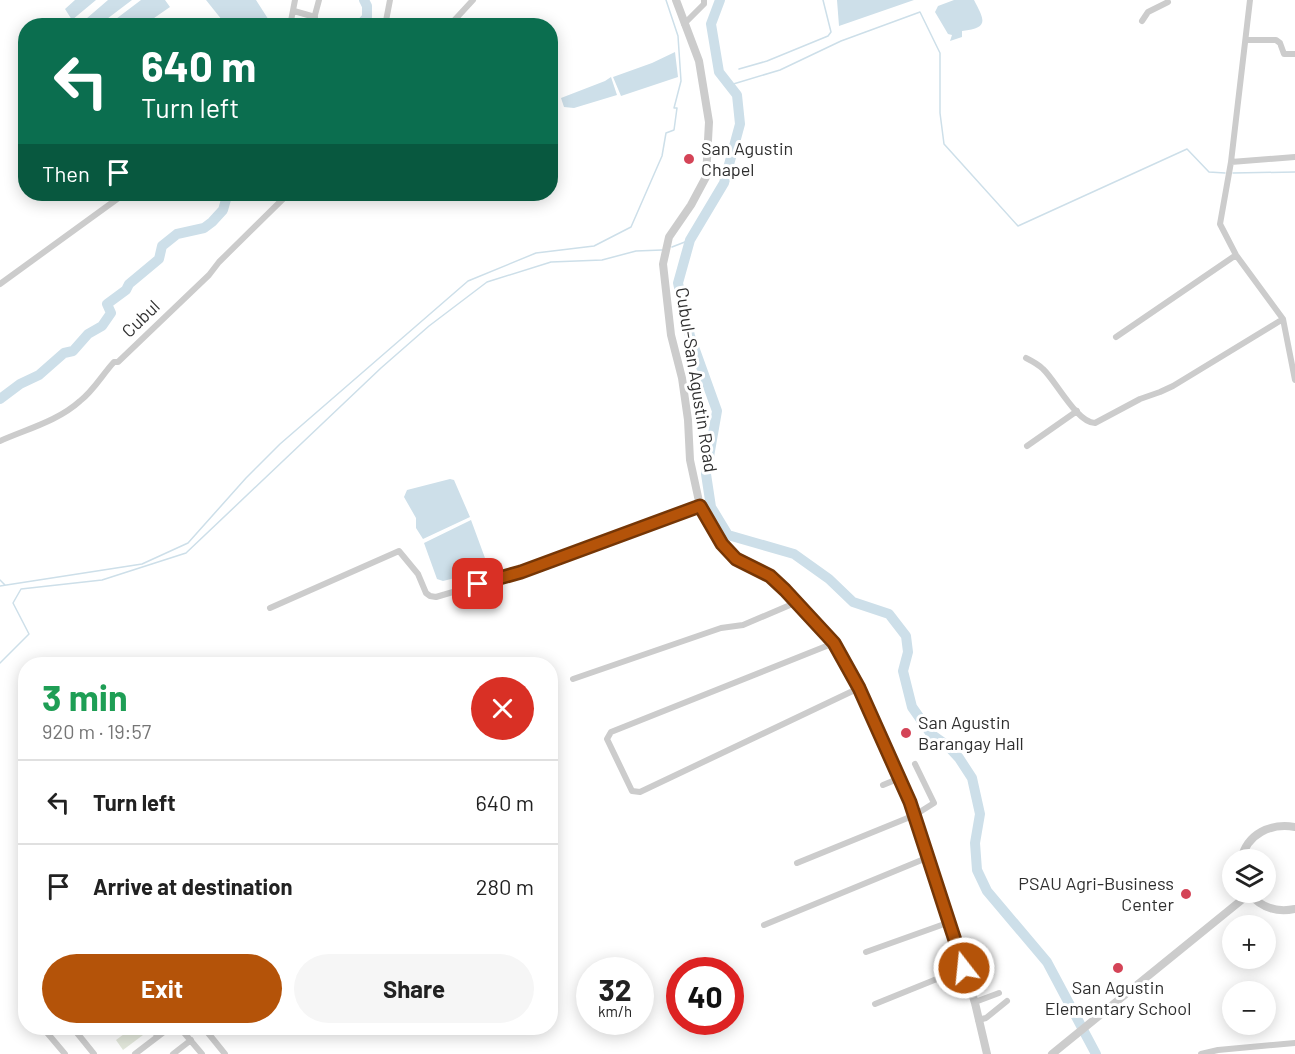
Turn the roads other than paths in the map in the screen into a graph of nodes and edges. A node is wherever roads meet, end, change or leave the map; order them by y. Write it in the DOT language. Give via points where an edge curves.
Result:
graph roads {
  1 [pos="295,0"];
  2 [pos="319,0"];
  3 [pos="390,0"];
  4 [pos="473,0"];
  5 [pos="676,0"];
  6 [pos="704,0"];
  7 [pos="1250,0"];
  8 [pos="1170,1"];
  9 [pos="294,11"];
  10 [pos="315,17"];
  11 [pos="292,18"];
  12 [pos="387,18"];
  13 [pos="456,18"];
  14 [pos="1142,21"];
  15 [pos="684,24"];
  16 [pos="1246,40"];
  17 [pos="1295,54"];
  18 [pos="1295,157"];
  19 [pos="1231,164"];
  20 [pos="114,201"];
  21 [pos="281,201"];
  22 [pos="1236,255"];
  23 [pos="0,284"];
  24 [pos="1283,319"];
  25 [pos="1116,337"];
  26 [pos="1026,358"];
  27 [pos="1295,380"];
  28 [pos="1077,411"];
  29 [pos="0,441"];
  30 [pos="1027,446"];
  31 [pos="700,506"];
  32 [pos="797,602"];
  33 [pos="270,608"];
  34 [pos="834,643"];
  35 [pos="573,679"];
  36 [pos="859,688"];
  37 [pos="915,764"];
  38 [pos="900,778"];
  39 [pos="883,785"];
  40 [pos="915,815"];
  41 [pos="1295,827"];
  42 [pos="1246,849"];
  43 [pos="929,857"];
  44 [pos="797,863"];
  45 [pos="1237,903"];
  46 [pos="1258,903"];
  47 [pos="1295,909"];
  48 [pos="950,922"];
  49 [pos="764,925"];
  50 [pos="866,952"];
  51 [pos="964,968"];
  52 [pos="999,993"];
  53 [pos="1007,1000"];
  54 [pos="975,1002"];
  55 [pos="875,1004"];
  56 [pos="978,1020"];
  57 [pos="49,1035"];
  58 [pos="82,1035"];
  59 [pos="186,1035"];
  60 [pos="210,1035"];
  61 [pos="158,1036"];
  62 [pos="190,1040"];
  63 [pos="1295,1043"];
  64 [pos="64,1054"];
  65 [pos="94,1054"];
  66 [pos="135,1054"];
  67 [pos="173,1054"];
  68 [pos="202,1054"];
  69 [pos="225,1054"];
  70 [pos="987,1054"];
  71 [pos="1052,1054"];
  72 [pos="1201,1054"];
  1 -- 9 [label="street"];
  2 -- 10 [label="street"];
  3 -- 12 [label="street"];
  4 -- 13 [label="street"];
  5 -- 15 [label="street, Cubul-San Agustin Road"];
  6 -- 15 [label="street"];
  7 -- 16 [label="street"];
  8 -- 14 [label="street" via="1152,10"];
  9 -- 10 [label="street"];
  9 -- 11 [label="street"];
  15 -- 31 [label="street, Cubul-San Agustin Road" via="699,61 709,122 706,177 669,237 663,264"];
  16 -- 17 [label="street" via="1276,40 1284,54"];
  16 -- 19 [label="street"];
  18 -- 19 [label="street"];
  19 -- 22 [label="street" via="1220,224"];
  20 -- 23 [label="street"];
  21 -- 29 [label="street, Cubul" via="209,275 114,362 81,401 57,417"];
  22 -- 24 [label="street"];
  22 -- 25 [label="street"];
  24 -- 27 [label="street"];
  24 -- 28 [label="street" via="1173,386 1095,423 1089,423"];
  26 -- 28 [label="street" via="1044,370"];
  28 -- 30 [label="street"];
  31 -- 32 [label="street, Cubul-San Agustin Road" via="722,544 736,559 770,576"];
  31 -- 33 [label="street" via="521,572 436,597 426,593 401,551"];
  32 -- 34 [label="street, Cubul-San Agustin Road"];
  32 -- 35 [label="street" via="743,625 721,628"];
  34 -- 36 [label="street, Cubul-San Agustin Road"];
  34 -- 36 [label="street" via="611,732 607,739 632,791 640,792"];
  36 -- 38 [label="street, Cubul-San Agustin Road"];
  37 -- 40 [label="street" via="934,803"];
  38 -- 39 [label="street"];
  38 -- 40 [label="street, Cubul-San Agustin Road"];
  40 -- 43 [label="street, Cubul-San Agustin Road"];
  40 -- 44 [label="street"];
  41 -- 42 [label="street" via="1270,827 1257,833"];
  43 -- 48 [label="street, Cubul-San Agustin Road"];
  43 -- 49 [label="street"];
  45 -- 71 [label="street"];
  46 -- 47 [label="street" via="1272,910"];
  48 -- 50 [label="street"];
  48 -- 51 [label="street, Cubul-San Agustin Road"];
  51 -- 54 [label="street, Cubul-San Agustin Road"];
  51 -- 55 [label="street"];
  52 -- 54 [label="street"];
  53 -- 56 [label="street"];
  54 -- 56 [label="street, Cubul-San Agustin Road"];
  56 -- 70 [label="street, Cubul-San Agustin Road"];
  57 -- 64 [label="street"];
  58 -- 65 [label="street"];
  59 -- 62 [label="street"];
  60 -- 69 [label="street"];
  61 -- 66 [label="street"];
  62 -- 67 [label="street"];
  62 -- 68 [label="street"];
  63 -- 72 [label="street"];
}
